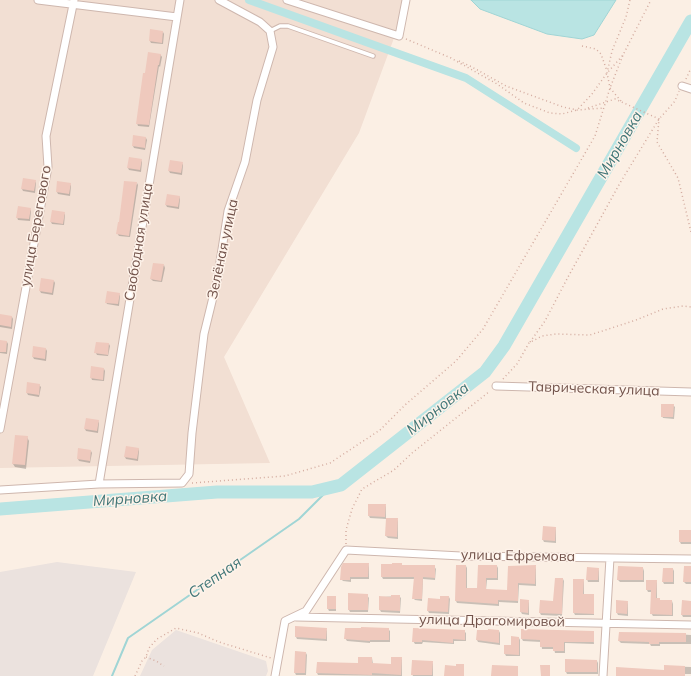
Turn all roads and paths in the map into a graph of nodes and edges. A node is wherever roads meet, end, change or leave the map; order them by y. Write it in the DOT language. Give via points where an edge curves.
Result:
graph roads {
  1 [pos="38,0"];
  2 [pos="180,0"];
  3 [pos="219,0"];
  4 [pos="287,0"];
  5 [pos="406,0"];
  6 [pos="630,0"];
  7 [pos="652,0"];
  8 [pos="74,2"];
  9 [pos="177,17"];
  10 [pos="270,31"];
  11 [pos="399,36"];
  12 [pos="582,46"];
  13 [pos="623,55"];
  14 [pos="373,56"];
  15 [pos="452,58"];
  16 [pos="691,68"];
  17 [pos="607,73"];
  18 [pos="497,84"];
  19 [pos="506,86"];
  20 [pos="682,86"];
  21 [pos="610,88"];
  22 [pos="691,89"];
  23 [pos="607,101"];
  24 [pos="622,103"];
  25 [pos="588,108"];
  26 [pos="604,108"];
  27 [pos="577,110"];
  28 [pos="659,119"];
  29 [pos="691,232"];
  30 [pos="691,307"];
  31 [pos="529,343"];
  32 [pos="496,386"];
  33 [pos="691,392"];
  34 [pos="0,429"];
  35 [pos="182,483"];
  36 [pos="99,484"];
  37 [pos="0,490"];
  38 [pos="346,550"];
  39 [pos="610,558"];
  40 [pos="691,559"];
  41 [pos="294,617"];
  42 [pos="606,624"];
  43 [pos="691,625"];
  44 [pos="146,657"];
  45 [pos="278,660"];
  46 [pos="164,666"];
  47 [pos="135,676"];
  48 [pos="276,676"];
  49 [pos="603,676"];
  1 -- 8 [label="street"];
  2 -- 9 [label="street, Свободная улица"];
  3 -- 10 [label="street" via="260,22"];
  4 -- 11 [label="street"];
  5 -- 11 [label="street"];
  6 -- 17 [label="path"];
  7 -- 13 [label="path"];
  8 -- 9 [label="street"];
  8 -- 34 [label="street, улица Берегового" via="46,136 48,167"];
  9 -- 36 [label="street, Свободная улица"];
  10 -- 14 [label="lane" via="280,26 288,26"];
  10 -- 35 [label="street, Зелёная улица" via="273,47 257,100 245,162 228,211 217,281 204,334 189,474"];
  11 -- 15 [label="path"];
  12 -- 17 [label="path" via="596,49 601,54"];
  13 -- 17 [label="path"];
  13 -- 21 [label="path"];
  15 -- 18 [label="path"];
  15 -- 19 [label="path"];
  16 -- 20 [label="path"];
  17 -- 21 [label="path"];
  17 -- 27 [label="path"];
  18 -- 19 [label="path"];
  18 -- 27 [label="path" via="524,103 550,113 562,114"];
  19 -- 27 [label="path"];
  20 -- 22 [label="street"];
  20 -- 28 [label="path"];
  21 -- 23 [label="path"];
  21 -- 24 [label="path"];
  23 -- 24 [label="path" via="615,99"];
  23 -- 25 [label="path"];
  23 -- 26 [label="path"];
  24 -- 28 [label="path"];
  25 -- 26 [label="path"];
  25 -- 27 [label="path"];
  26 -- 35 [label="path" via="595,136 483,329 456,361 380,430 330,463 285,476"];
  28 -- 29 [label="path" via="657,142 678,178"];
  28 -- 31 [label="path" via="594,228 546,321"];
  30 -- 31 [label="path" via="663,309 590,335 556,334 542,336"];
  31 -- 32 [label="path" via="517,364"];
  32 -- 33 [label="street, Таврическая улица"];
  32 -- 38 [label="path" via="394,470 362,490 352,509 346,530"];
  35 -- 36 [label="street"];
  36 -- 37 [label="street"];
  38 -- 39 [label="street, улица Ефремова" via="461,556"];
  38 -- 41 [label="street" via="306,611"];
  39 -- 40 [label="street, улица Ефремова"];
  39 -- 42 [label="street"];
  41 -- 42 [label="street, улица Драгомировой"];
  41 -- 45 [label="street" via="285,622"];
  42 -- 43 [label="street, улица Драгомировой"];
  42 -- 49 [label="street"];
  44 -- 45 [label="path" via="157,638 176,628"];
  44 -- 46 [label="path"];
  44 -- 47 [label="path"];
  45 -- 48 [label="street"];
}
